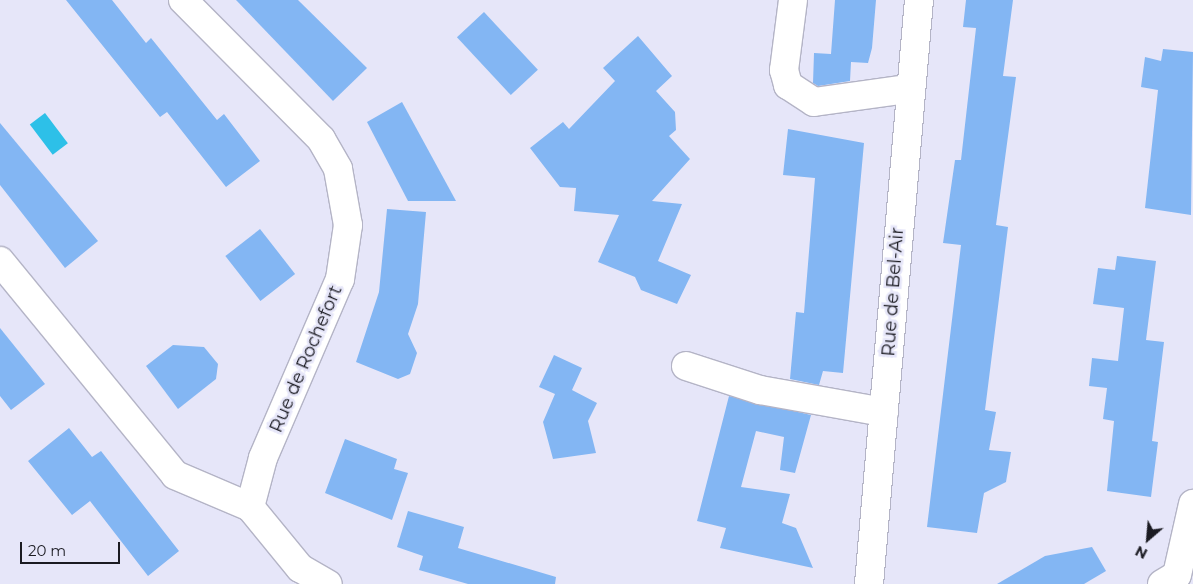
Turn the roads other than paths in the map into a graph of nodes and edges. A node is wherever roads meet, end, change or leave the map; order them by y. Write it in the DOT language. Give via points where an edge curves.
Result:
graph roads {
  1 [pos="183,0"];
  2 [pos="793,0"];
  3 [pos="919,0"];
  4 [pos="908,89"];
  5 [pos="0,261"];
  6 [pos="686,366"];
  7 [pos="884,412"];
  8 [pos="1193,504"];
  9 [pos="250,507"];
  10 [pos="328,584"];
  11 [pos="869,584"];
  12 [pos="1162,584"];
  1 -- 9 [label="street, Rue de Rochefort" via="321,139 338,169 348,225 340,279 263,458"];
  2 -- 4 [label="street" via="784,70 788,85 814,102"];
  3 -- 4 [label="street, Rue de Bel-Air"];
  4 -- 7 [label="street, Rue de Bel-Air"];
  5 -- 9 [label="street" via="175,474"];
  6 -- 7 [label="street" via="760,390"];
  7 -- 11 [label="street, Rue de Bel-Air"];
  8 -- 12 [label="street" via="1177,575"];
  9 -- 10 [label="street" via="300,568"];
}
